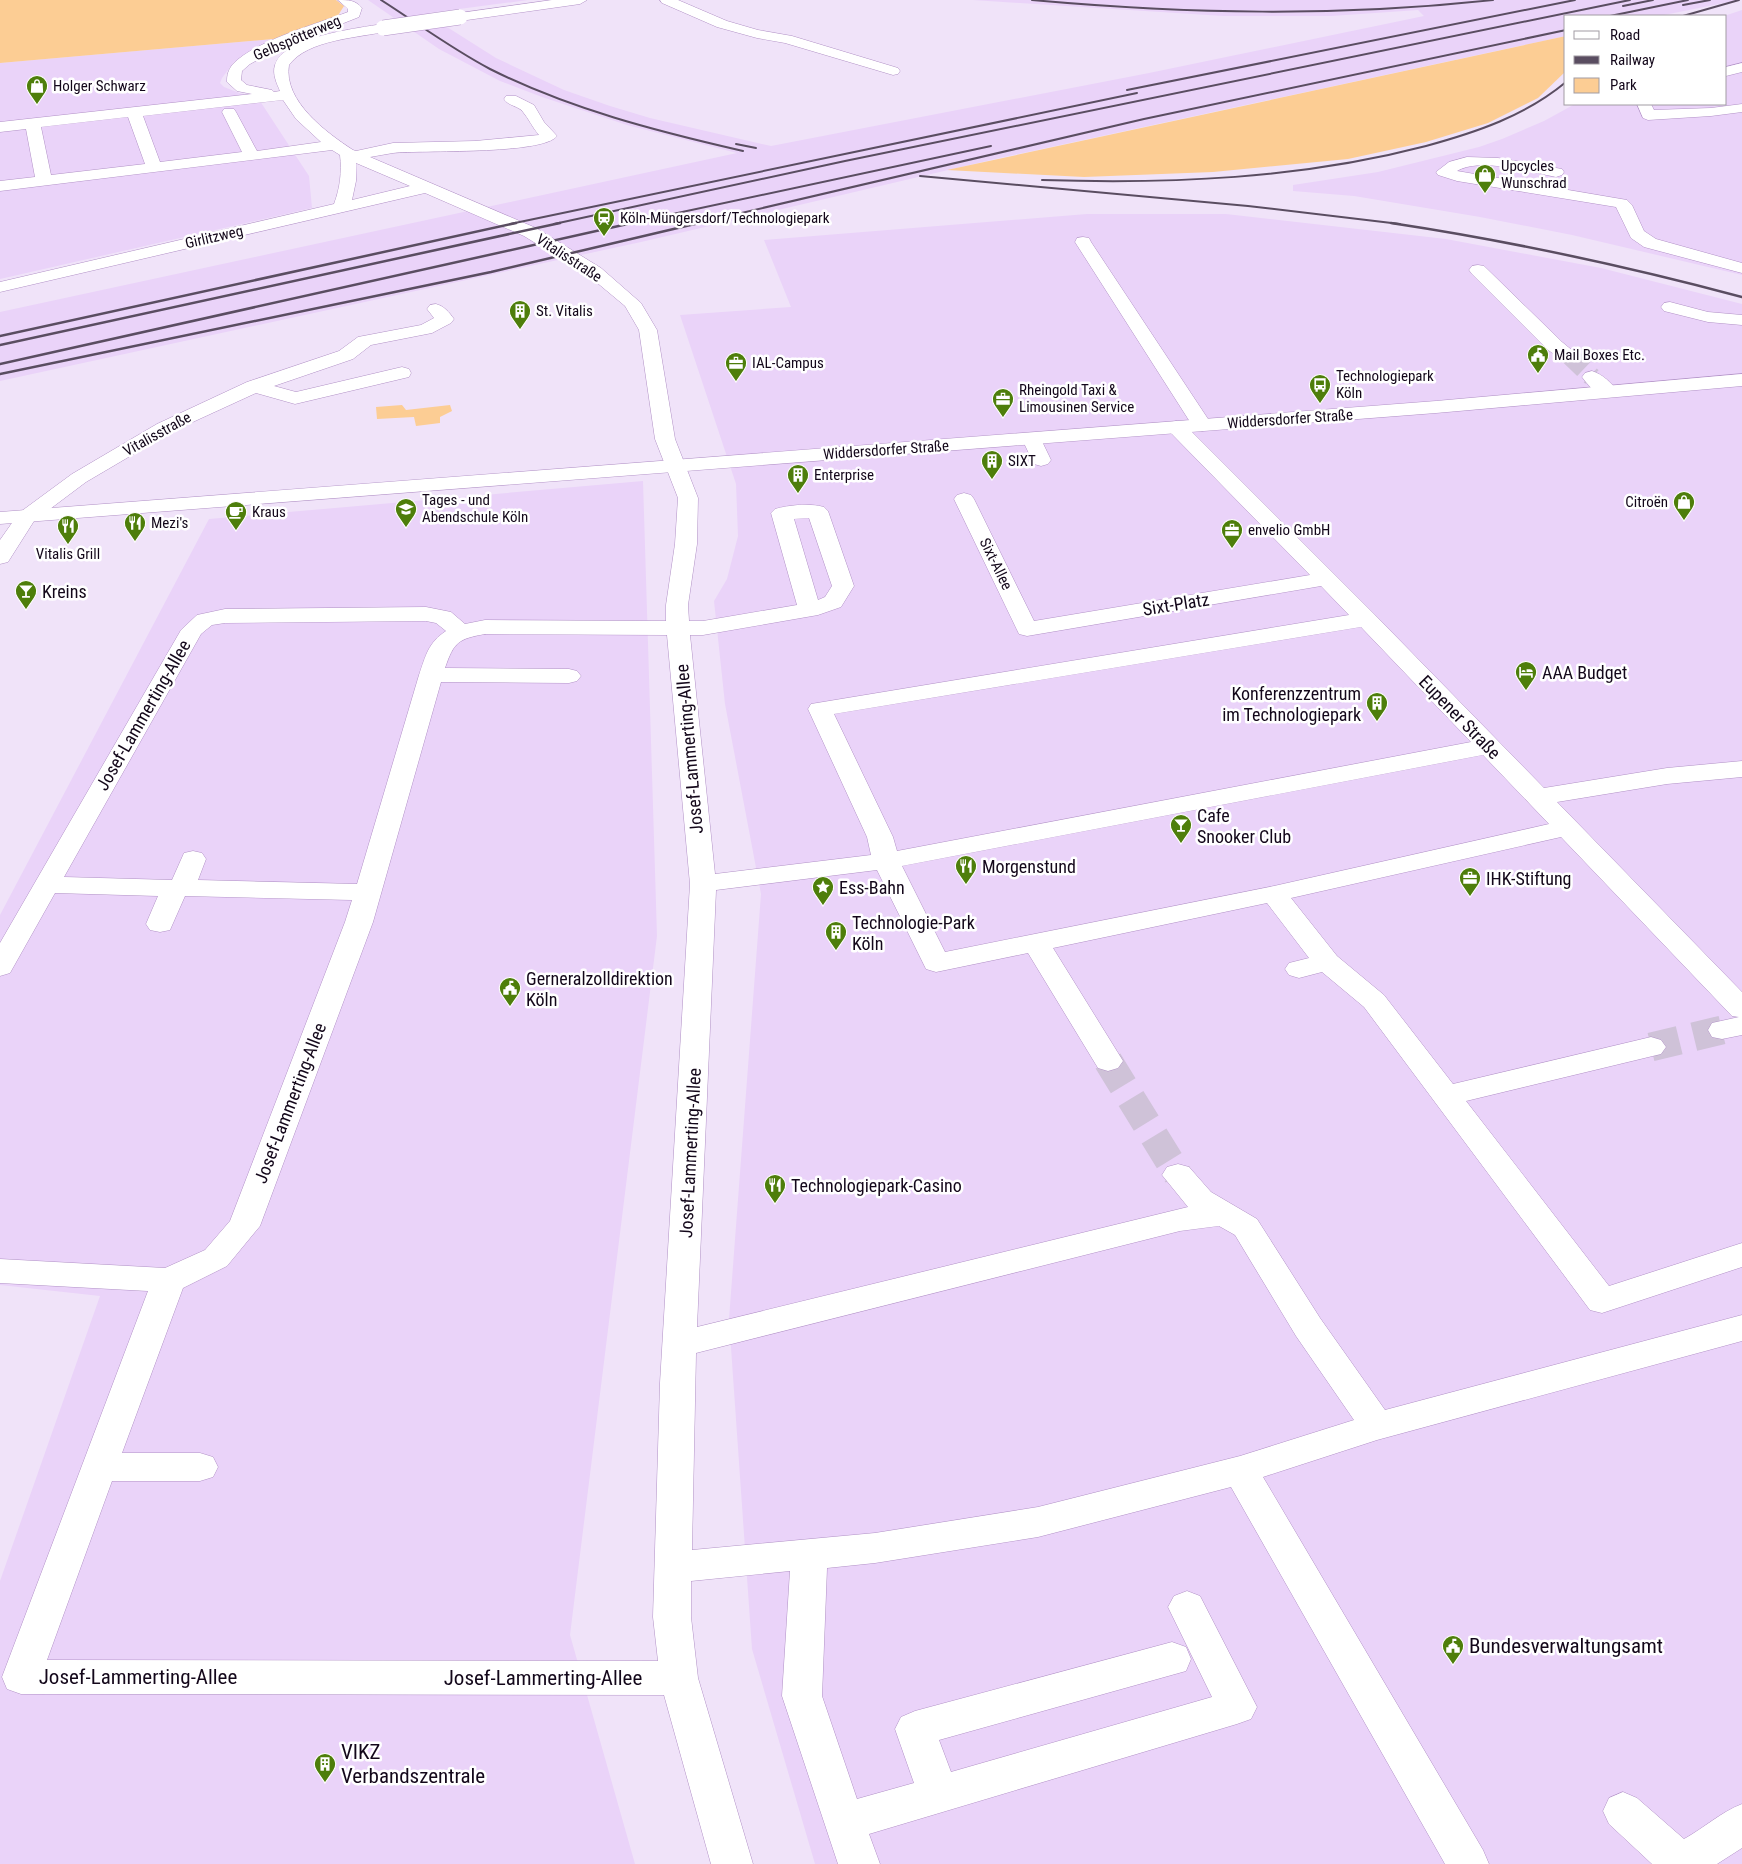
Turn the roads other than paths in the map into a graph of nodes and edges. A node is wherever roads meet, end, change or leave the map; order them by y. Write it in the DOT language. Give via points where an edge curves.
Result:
graph roads {
  1 [pos="345,0"];
  2 [pos="580,0"];
  3 [pos="667,0"];
  4 [pos="547,2"];
  5 [pos="1742,67"];
  6 [pos="893,70"];
  7 [pos="1727,72"];
  8 [pos="287,94"];
  9 [pos="512,99"];
  10 [pos="1644,105"];
  11 [pos="1742,108"];
  12 [pos="134,112"];
  13 [pos="229,112"];
  14 [pos="33,123"];
  15 [pos="0,127"];
  16 [pos="346,151"];
  17 [pos="252,156"];
  18 [pos="154,168"];
  19 [pos="1556,172"];
  20 [pos="44,181"];
  21 [pos="0,186"];
  22 [pos="428,187"];
  23 [pos="340,208"];
  24 [pos="1083,242"];
  25 [pos="1742,268"];
  26 [pos="1478,270"];
  27 [pos="0,287"];
  28 [pos="1670,307"];
  29 [pos="436,309"];
  30 [pos="1742,320"];
  31 [pos="1570,356"];
  32 [pos="402,373"];
  33 [pos="1592,377"];
  34 [pos="1738,382"];
  35 [pos="254,386"];
  36 [pos="1608,392"];
  37 [pos="1202,425"];
  38 [pos="1176,427"];
  39 [pos="1032,439"];
  40 [pos="1041,460"];
  41 [pos="675,465"];
  42 [pos="964,499"];
  43 [pos="26,517"];
  44 [pos="0,518"];
  45 [pos="0,557"];
  46 [pos="1326,579"];
  47 [pos="810,610"];
  48 [pos="1366,619"];
  49 [pos="678,628"];
  50 [pos="1027,629"];
  51 [pos="460,632"];
  52 [pos="431,675"];
  53 [pos="570,676"];
  54 [pos="1489,746"];
  55 [pos="1742,769"];
  56 [pos="1538,797"];
  57 [pos="1567,828"];
  58 [pos="193,859"];
  59 [pos="886,862"];
  60 [pos="703,884"];
  61 [pos="46,885"];
  62 [pos="178,888"];
  63 [pos="366,892"];
  64 [pos="1274,894"];
  65 [pos="160,924"];
  66 [pos="1036,943"];
  67 [pos="1327,962"];
  68 [pos="0,967"];
  69 [pos="1299,968"];
  70 [pos="1742,1009"];
  71 [pos="1651,1047"];
  72 [pos="1108,1061"];
  73 [pos="1446,1096"];
  74 [pos="1178,1176"];
  75 [pos="1225,1214"];
  76 [pos="1742,1255"];
  77 [pos="0,1271"];
  78 [pos="170,1280"];
  79 [pos="1742,1328"];
  80 [pos="680,1344"];
  81 [pos="1378,1426"];
  82 [pos="101,1467"];
  83 [pos="200,1467"];
  84 [pos="1240,1470"];
  85 [pos="809,1554"];
  86 [pos="672,1568"];
  87 [pos="1187,1607"];
  88 [pos="1172,1659"];
  89 [pos="10,1677"];
  90 [pos="679,1678"];
  91 [pos="939,1795"];
  92 [pos="1623,1811"];
  93 [pos="845,1822"];
  94 [pos="1742,1822"];
  95 [pos="1679,1863"];
  96 [pos="732,1864"];
  97 [pos="859,1864"];
  98 [pos="1468,1864"];
  1 -- 8 [label="street, Gelbspötterweg" via="354,8 354,14 246,60 237,67 234,82 242,88"];
  2 -- 4 [label="street, Vitalisstraße"];
  3 -- 6 [label="street" via="731,26"];
  4 -- 8 [label="street, Vitalisstraße, bridge" via="334,37 302,48 283,61 281,72"];
  5 -- 7 [label="street"];
  8 -- 12 [label="street"];
  8 -- 16 [label="street, Vitalisstraße" via="307,122"];
  9 -- 16 [label="street" via="530,108 537,124 549,136 491,145"];
  10 -- 11 [label="street" via="1648,115"];
  12 -- 14 [label="street"];
  12 -- 18 [label="street"];
  13 -- 17 [label="street"];
  14 -- 15 [label="street"];
  14 -- 20 [label="street"];
  16 -- 17 [label="street, Vitalisstraße"];
  16 -- 22 [label="street, Vitalisstraße"];
  16 -- 23 [label="street" via="348,184"];
  17 -- 18 [label="street, Vitalisstraße"];
  18 -- 20 [label="street, Vitalisstraße"];
  19 -- 25 [label="street" via="1461,162 1444,172 1621,203 1637,234 1650,243"];
  20 -- 21 [label="street, Vitalisstraße"];
  22 -- 23 [label="street, Girlitzweg"];
  22 -- 41 [label="street, Vitalisstraße" via="530,232 560,249 595,272 632,303 648,330 666,438"];
  23 -- 27 [label="street, Girlitzweg"];
  24 -- 37 [label="street"];
  26 -- 31 [label="street"];
  28 -- 30 [label="street" via="1708,317"];
  29 -- 35 [label="street, Vitalisstraße" via="446,319 426,329 365,340 344,356"];
  32 -- 35 [label="street" via="295,398"];
  33 -- 36 [label="street"];
  34 -- 36 [label="street, Widdersdorfer Straße"];
  35 -- 43 [label="street, Vitalisstraße" via="164,428 79,478"];
  36 -- 37 [label="street, Widdersdorfer Straße"];
  37 -- 38 [label="street, Widdersdorfer Straße"];
  38 -- 39 [label="street, Widdersdorfer Straße"];
  38 -- 46 [label="street, Eupener Straße"];
  39 -- 40 [label="street"];
  39 -- 41 [label="street, Widdersdorfer Straße"];
  41 -- 43 [label="street, Widdersdorfer Straße"];
  41 -- 49 [label="street, Josef-Lammerting-Allee" via="688,498 686,544 677,605"];
  42 -- 50 [label="street, Sixt-Allee"];
  43 -- 44 [label="street, Widdersdorfer Straße"];
  43 -- 45 [label="street, Vitalisstraße"];
  46 -- 48 [label="street, Eupener Straße"];
  46 -- 50 [label="street, Sixt-Platz"];
  47 -- 49 [label="street" via="703,628"];
  48 -- 54 [label="street, Eupener Straße"];
  48 -- 59 [label="street" via="820,709 880,837"];
  49 -- 51 [label="street, Josef-Lammerting-Allee" via="485,627"];
  49 -- 60 [label="street, Josef-Lammerting-Allee"];
  51 -- 52 [label="street, Josef-Lammerting-Allee" via="442,644"];
  51 -- 61 [label="street, Josef-Lammerting-Allee" via="442,616 426,614 225,616 205,620 192,630"];
  52 -- 53 [label="street"];
  52 -- 63 [label="street, Josef-Lammerting-Allee"];
  54 -- 56 [label="street, Eupener Straße"];
  54 -- 59 [label="street"];
  55 -- 56 [label="street" via="1667,776"];
  56 -- 57 [label="street, Eupener Straße"];
  57 -- 64 [label="street"];
  57 -- 70 [label="street, Eupener Straße"];
  58 -- 62 [label="street"];
  59 -- 60 [label="street"];
  59 -- 66 [label="street" via="936,963"];
  60 -- 80 [label="street, Josef-Lammerting-Allee"];
  61 -- 62 [label="street"];
  61 -- 68 [label="street, Josef-Lammerting-Allee"];
  62 -- 63 [label="street"];
  62 -- 65 [label="street"];
  63 -- 78 [label="street, Josef-Lammerting-Allee" via="359,922 244,1226 216,1258"];
  64 -- 66 [label="street"];
  64 -- 67 [label="street"];
  66 -- 72 [label="street"];
  67 -- 69 [label="street"];
  67 -- 73 [label="street" via="1374,1001"];
  71 -- 73 [label="street"];
  73 -- 76 [label="street" via="1602,1301"];
  74 -- 75 [label="street" via="1200,1200"];
  75 -- 80 [label="street" via="1180,1220"];
  75 -- 81 [label="street" via="1246,1227 1308,1327"];
  77 -- 78 [label="street, Josef-Lammerting-Allee"];
  78 -- 82 [label="street, Josef-Lammerting-Allee"];
  79 -- 81 [label="street"];
  80 -- 86 [label="street, Josef-Lammerting-Allee"];
  81 -- 84 [label="street"];
  82 -- 83 [label="street"];
  82 -- 89 [label="street, Josef-Lammerting-Allee"];
  84 -- 85 [label="street" via="1038,1522 875,1548"];
  84 -- 98 [label="street"];
  85 -- 86 [label="street"];
  85 -- 93 [label="street" via="802,1696"];
  86 -- 90 [label="street, Josef-Lammerting-Allee" via="672,1617"];
  87 -- 91 [label="street" via="1237,1707"];
  88 -- 91 [label="street" via="915,1729"];
  89 -- 90 [label="street, Josef-Lammerting-Allee"];
  90 -- 96 [label="street, Josef-Lammerting-Allee"];
  91 -- 93 [label="street"];
  92 -- 95 [label="street"];
  93 -- 97 [label="street"];
  94 -- 95 [label="street" via="1719,1841"];
}
